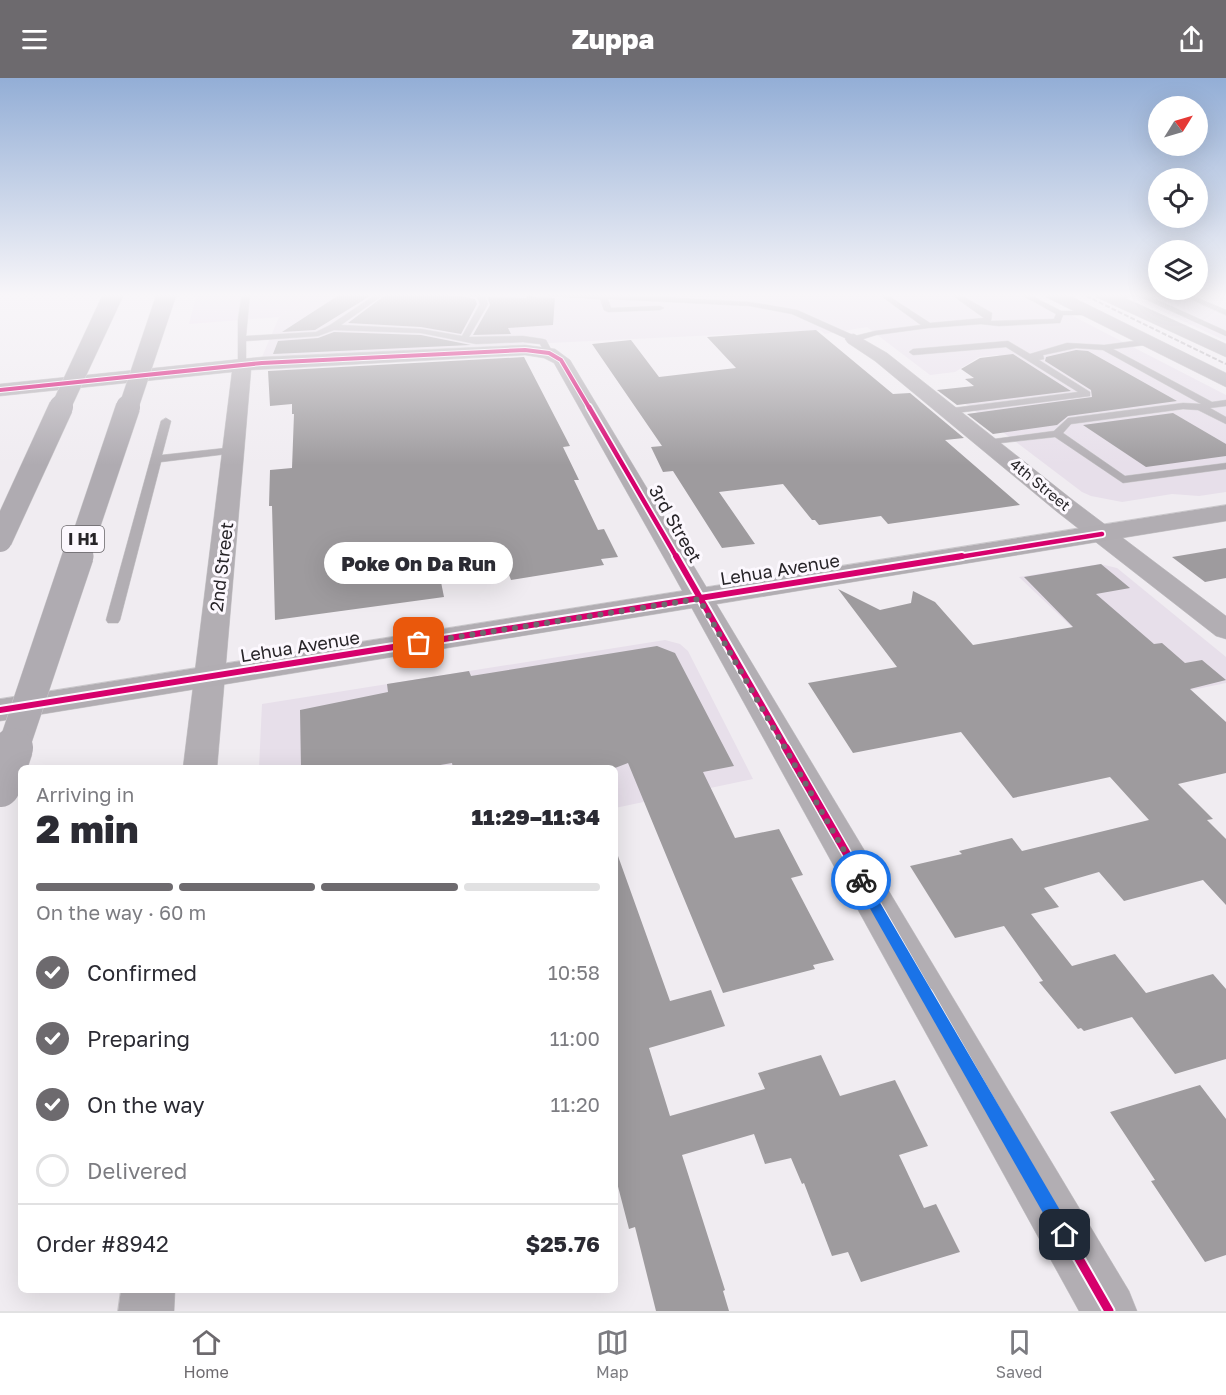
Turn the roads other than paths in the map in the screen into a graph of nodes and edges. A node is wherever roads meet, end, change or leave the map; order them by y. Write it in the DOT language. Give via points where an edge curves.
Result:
graph roads {
  1 [pos="87,351"];
  2 [pos="147,351"];
  3 [pos="248,351"];
  4 [pos="439,351"];
  5 [pos="517,351"];
  6 [pos="547,351"];
  7 [pos="871,351"];
  8 [pos="930,351"];
  9 [pos="1018,351"];
  10 [pos="1044,351"];
  11 [pos="1109,351"];
  12 [pos="1167,351"];
  13 [pos="242,352"];
  14 [pos="913,352"];
  15 [pos="549,354"];
  16 [pos="1065,354"];
  17 [pos="1030,358"];
  18 [pos="1226,381"];
  19 [pos="0,390"];
  20 [pos="1226,403"];
  21 [pos="1205,406"];
  22 [pos="948,411"];
  23 [pos="166,421"];
  24 [pos="1226,421"];
  25 [pos="1057,434"];
  26 [pos="987,442"];
  27 [pos="235,450"];
  28 [pos="156,459"];
  29 [pos="1226,466"];
  30 [pos="1226,513"];
  31 [pos="1102,534"];
  32 [pos="0,540"];
  33 [pos="699,599"];
  34 [pos="112,620"];
  35 [pos="1226,630"];
  36 [pos="210,676"];
  37 [pos="0,710"];
  38 [pos="200,765"];
  39 [pos="0,786"];
  40 [pos="148,1293"];
  41 [pos="146,1311"];
  42 [pos="1109,1311"];
  1 -- 32 [label="highway, bridge"];
  2 -- 39 [label="highway, I H1, bridge"];
  3 -- 13 [label="lane"];
  4 -- 13 [label="street"];
  5 -- 15 [label="street"];
  6 -- 15 [label="lane"];
  7 -- 22 [label="street, 4th Street"];
  8 -- 14 [label="lane"];
  9 -- 17 [label="lane"];
  10 -- 17 [label="lane"];
  11 -- 21 [label="lane"];
  12 -- 18 [label="main road"];
  13 -- 19 [label="street"];
  13 -- 27 [label="street, 2nd Street"];
  15 -- 33 [label="street, 3rd Street" via="565,364"];
  16 -- 17 [label="lane"];
  17 -- 22 [label="lane" via="1087,394"];
  20 -- 21 [label="lane"];
  21 -- 24 [label="lane"];
  21 -- 25 [label="lane" via="1068,421"];
  22 -- 26 [label="street, 4th Street"];
  23 -- 28 [label="lane"];
  25 -- 26 [label="lane"];
  25 -- 29 [label="lane" via="1123,480"];
  26 -- 31 [label="street, 4th Street"];
  27 -- 28 [label="lane"];
  27 -- 36 [label="street, 2nd Street"];
  28 -- 34 [label="lane"];
  30 -- 31 [label="street, Lehua Avenue"];
  31 -- 33 [label="street, Lehua Avenue"];
  31 -- 35 [label="street, 4th Street"];
  33 -- 36 [label="street, Lehua Avenue"];
  33 -- 42 [label="street, 3rd Street"];
  36 -- 37 [label="street, Lehua Avenue"];
  36 -- 38 [label="street, 2nd Street"];
  40 -- 41 [label="street"];
}
